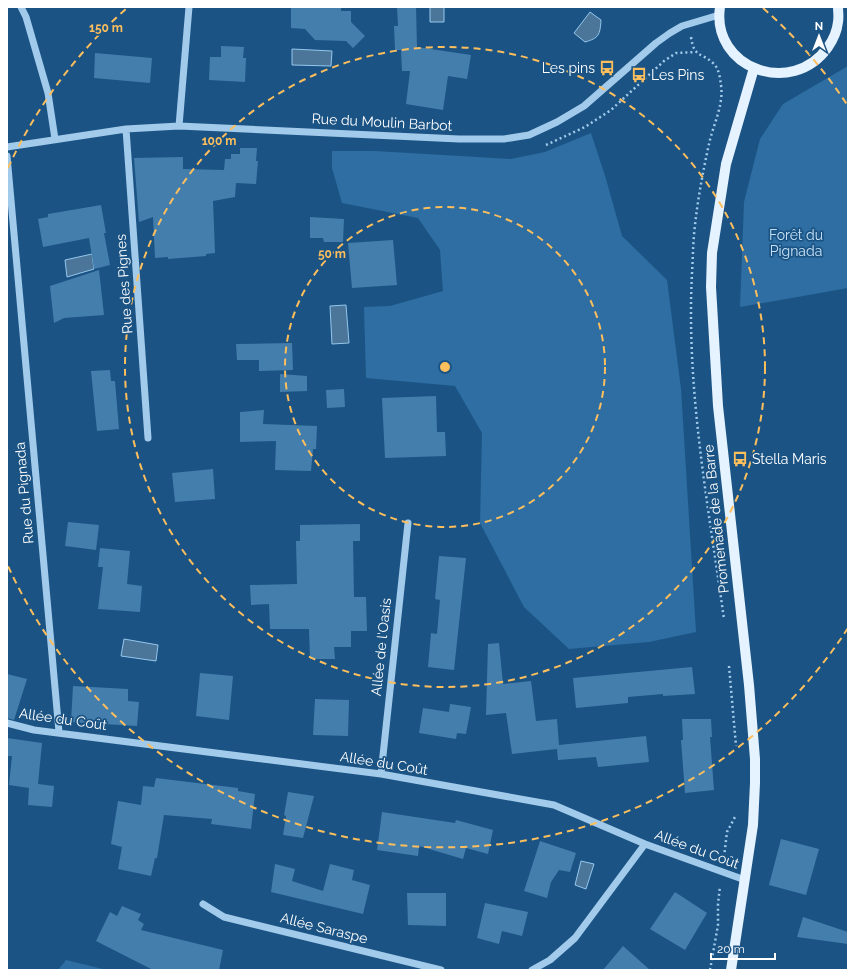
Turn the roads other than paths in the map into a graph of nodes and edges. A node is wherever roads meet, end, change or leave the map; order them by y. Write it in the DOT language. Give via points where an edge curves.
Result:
graph roads {
  1 [pos="20,7"];
  2 [pos="189,7"];
  3 [pos="838,7"];
  4 [pos="720,11"];
  5 [pos="754,68"];
  6 [pos="179,126"];
  7 [pos="126,129"];
  8 [pos="55,139"];
  9 [pos="7,148"];
  10 [pos="7,156"];
  11 [pos="148,438"];
  12 [pos="408,523"];
  13 [pos="7,723"];
  14 [pos="59,732"];
  15 [pos="381,774"];
  16 [pos="645,844"];
  17 [pos="745,880"];
  18 [pos="203,904"];
  19 [pos="441,970"];
  20 [pos="532,970"];
  21 [pos="731,970"];
  1 -- 8 [label="street" via="26,17 48,93"];
  2 -- 6 [label="street"];
  3 -- 5 [label="main road" via="838,23 833,41 822,56 808,66 790,73 772,73"];
  4 -- 5 [label="main road" via="722,31 729,47 740,59"];
  4 -- 6 [label="street, Rue du Moulin Barbot" via="682,26 656,43 584,106 529,135 504,139 459,139"];
  5 -- 17 [label="main road, Promenade de la Barre" via="726,164 712,253 711,287 718,406 755,760 753,825"];
  6 -- 7 [label="street, Rue du Moulin Barbot"];
  7 -- 8 [label="street, Rue du Moulin Barbot"];
  7 -- 11 [label="street, Rue des Pignes"];
  8 -- 9 [label="street, Rue du Moulin Barbot"];
  10 -- 14 [label="street, Rue du Pignada"];
  12 -- 15 [label="street, Allée de l'Oasis"];
  13 -- 14 [label="street, Allée du Coût" via="34,730"];
  14 -- 15 [label="street, Allée du Coût"];
  15 -- 16 [label="street, Allée du Coût" via="554,805"];
  16 -- 17 [label="street, Allée du Coût"];
  16 -- 20 [label="street" via="575,938 550,960"];
  17 -- 21 [label="main road, Promenade de la Barre"];
  18 -- 19 [label="street, Allée Saraspe" via="224,917"];
}
